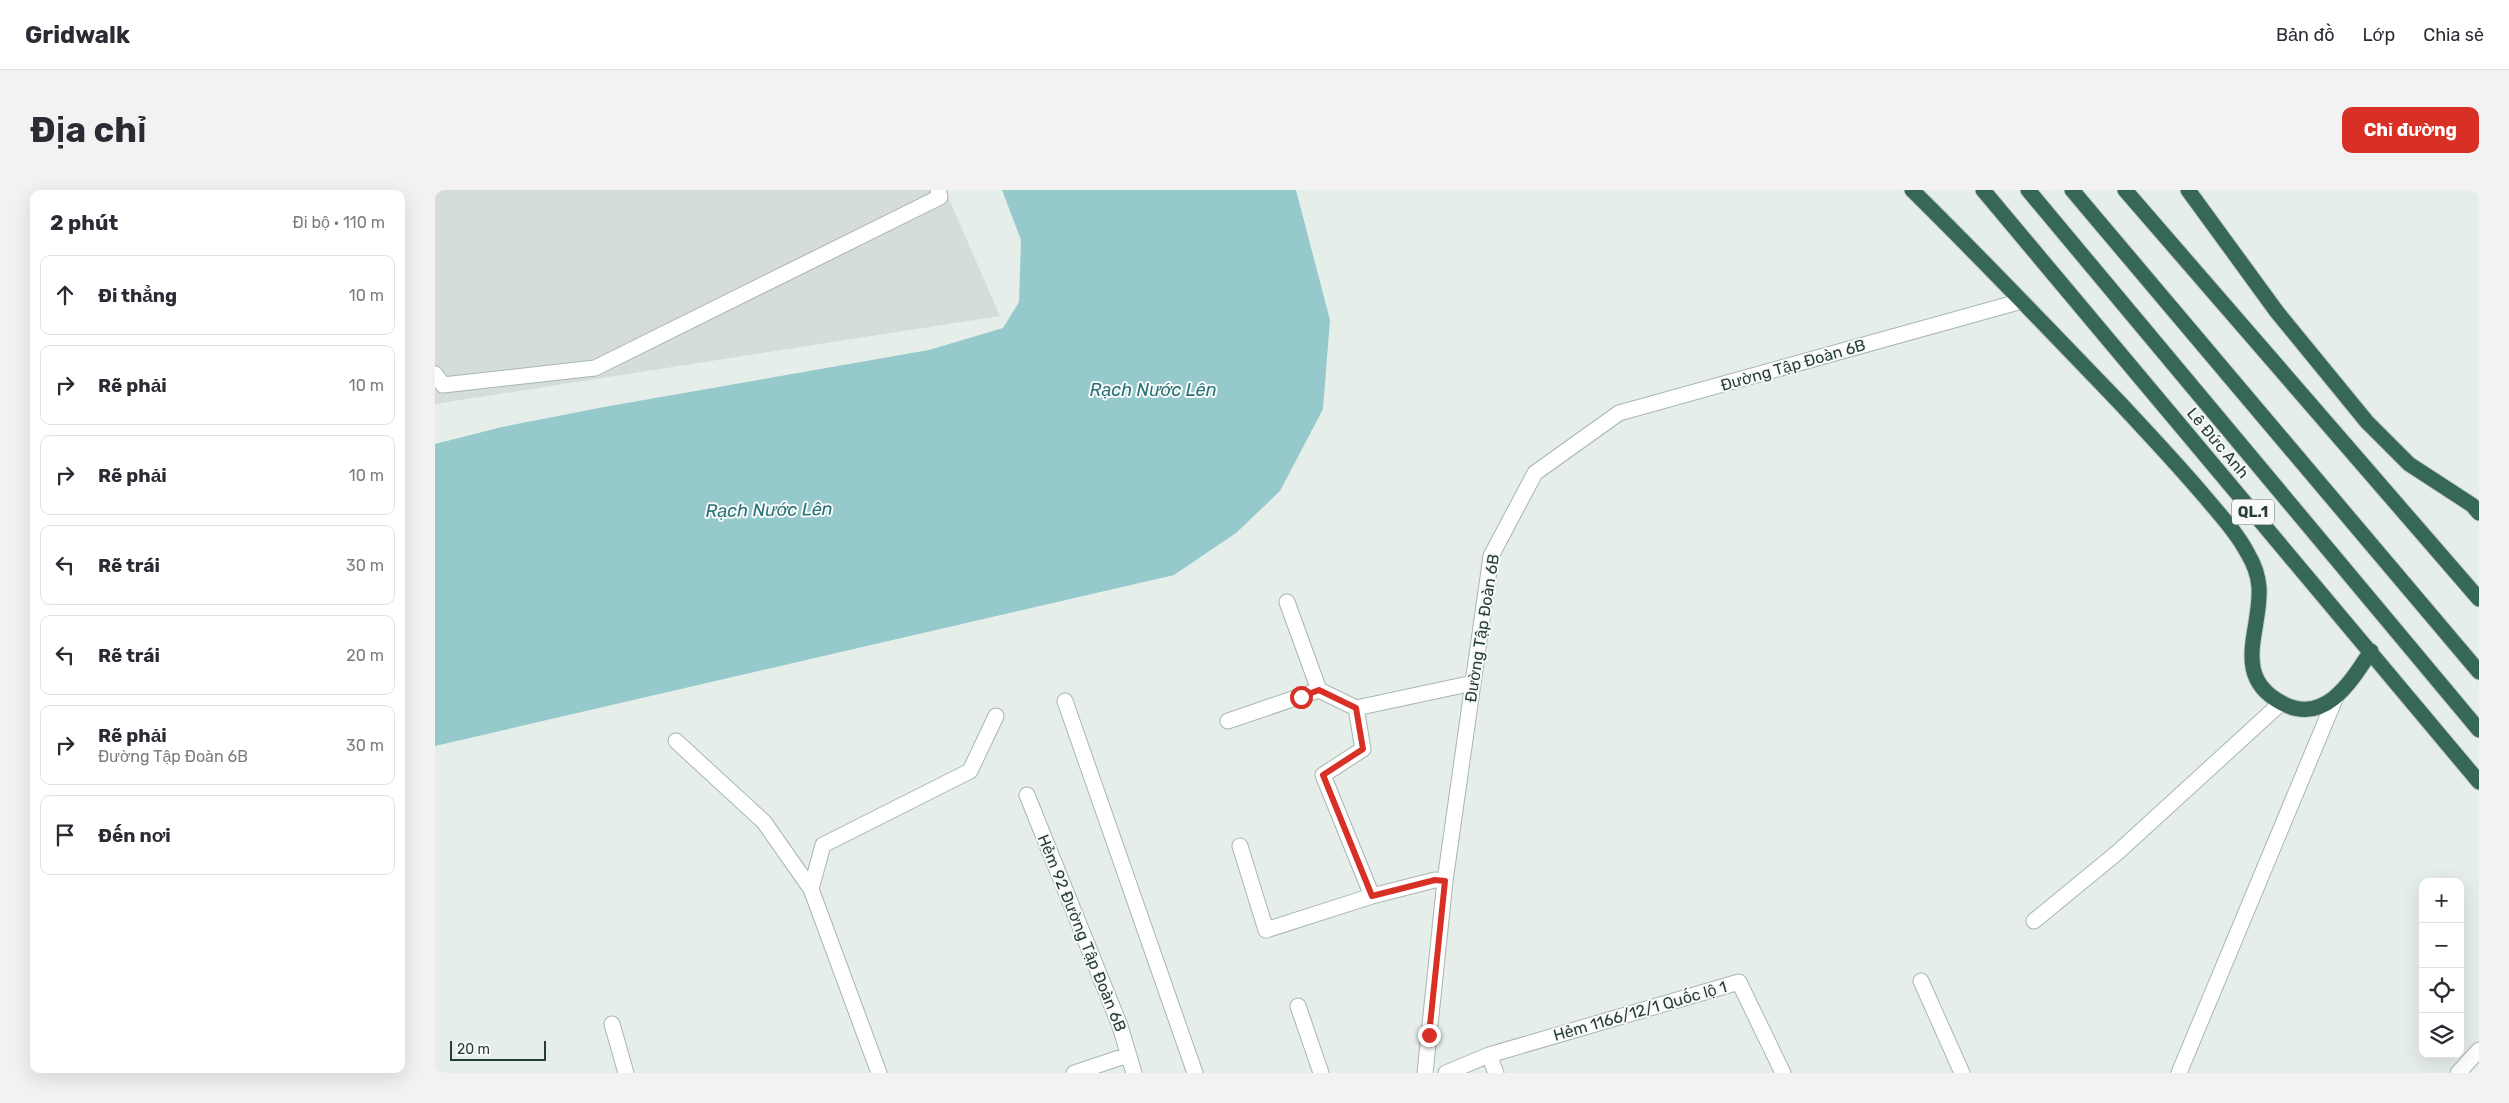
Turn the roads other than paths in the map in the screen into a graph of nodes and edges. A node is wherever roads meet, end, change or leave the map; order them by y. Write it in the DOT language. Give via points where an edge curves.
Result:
graph roads {
  1 [pos="938,190"];
  2 [pos="1912,190"];
  3 [pos="1983,190"];
  4 [pos="2028,190"];
  5 [pos="2125,190"];
  6 [pos="2188,190"];
  7 [pos="2076,195"];
  8 [pos="2022,301"];
  9 [pos="435,374"];
  10 [pos="2479,513"];
  11 [pos="2477,591"];
  12 [pos="1287,602"];
  13 [pos="2371,651"];
  14 [pos="2479,672"];
  15 [pos="1473,683"];
  16 [pos="1319,690"];
  17 [pos="2335,699"];
  18 [pos="1065,701"];
  19 [pos="2281,703"];
  20 [pos="1356,708"];
  21 [pos="997,716"];
  22 [pos="1228,721"];
  23 [pos="2479,730"];
  24 [pos="676,741"];
  25 [pos="2479,782"];
  26 [pos="1027,795"];
  27 [pos="1240,846"];
  28 [pos="1445,881"];
  29 [pos="811,889"];
  30 [pos="1372,896"];
  31 [pos="2034,921"];
  32 [pos="1921,981"];
  33 [pos="1298,1006"];
  34 [pos="612,1024"];
  35 [pos="2479,1050"];
  36 [pos="1128,1055"];
  37 [pos="1489,1055"];
  38 [pos="626,1073"];
  39 [pos="879,1073"];
  40 [pos="1074,1073"];
  41 [pos="1133,1073"];
  42 [pos="1195,1073"];
  43 [pos="1321,1073"];
  44 [pos="1425,1073"];
  45 [pos="1446,1073"];
  46 [pos="1496,1073"];
  47 [pos="1783,1073"];
  48 [pos="1961,1073"];
  49 [pos="2179,1073"];
  50 [pos="2458,1073"];
  1 -- 9 [label="street" via="940,197 595,368 443,385"];
  2 -- 8 [label="highway"];
  3 -- 13 [label="highway, Lê Đức Anh / QL.1"];
  4 -- 23 [label="highway, Lê Đức Anh / QL.1"];
  5 -- 11 [label="highway"];
  6 -- 10 [label="highway" via="2277,312 2367,422 2409,464 2472,505"];
  7 -- 14 [label="highway"];
  8 -- 15 [label="street, Đường Tập Đoàn 6B" via="1619,413 1535,473 1530,482 1491,556"];
  8 -- 19 [label="highway" via="2170,456 2244,548 2256,570 2259,587 2251,648 2253,666 2259,683"];
  12 -- 16 [label="street"];
  13 -- 17 [label="highway"];
  13 -- 25 [label="highway, Lê Đức Anh / QL.1"];
  15 -- 20 [label="street"];
  15 -- 28 [label="street, Đường Tập Đoàn 6B"];
  16 -- 20 [label="street"];
  16 -- 22 [label="street"];
  17 -- 19 [label="highway" via="2324,706 2303,710"];
  17 -- 49 [label="street"];
  18 -- 42 [label="street"];
  19 -- 31 [label="street" via="2118,852"];
  20 -- 30 [label="street" via="1363,749 1323,775"];
  21 -- 29 [label="street" via="970,771 823,845"];
  24 -- 29 [label="street" via="764,822"];
  26 -- 36 [label="street, Hẻm 92 Đường Tập Đoàn 6B" via="1120,1026"];
  27 -- 30 [label="street" via="1266,930"];
  28 -- 30 [label="street" via="1435,880"];
  28 -- 44 [label="street, Đường Tập Đoàn 6B"];
  29 -- 39 [label="street"];
  32 -- 48 [label="street"];
  33 -- 43 [label="street"];
  34 -- 38 [label="street"];
  35 -- 50 [label="street"];
  36 -- 40 [label="street"];
  36 -- 41 [label="street, Hẻm 92 Đường Tập Đoàn 6B"];
  37 -- 45 [label="street, Hẻm 1166/12/1 Quốc lộ 1"];
  37 -- 46 [label="street"];
  37 -- 47 [label="street, Hẻm 1166/12/1 Quốc lộ 1" via="1739,982"];
}
